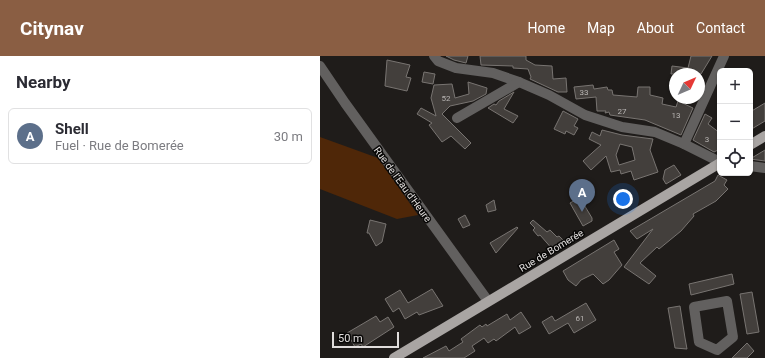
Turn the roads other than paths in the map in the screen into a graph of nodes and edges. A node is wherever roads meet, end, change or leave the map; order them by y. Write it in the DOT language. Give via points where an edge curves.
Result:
graph roads {
  1 [pos="434,56"];
  2 [pos="724,56"];
  3 [pos="320,66"];
  4 [pos="519,82"];
  5 [pos="457,118"];
  6 [pos="765,136"];
  7 [pos="753,143"];
  8 [pos="684,144"];
  9 [pos="717,160"];
  10 [pos="717,164"];
  11 [pos="753,166"];
  12 [pos="765,168"];
  13 [pos="488,301"];
  14 [pos="719,354"];
  15 [pos="394,358"];
  1 -- 4 [label="street" via="438,61 456,68 493,73"];
  2 -- 8 [label="street"];
  3 -- 13 [label="street, Rue de l'Eau d'Heure"];
  4 -- 5 [label="street"];
  4 -- 8 [label="street" via="585,115 622,127 655,132"];
  6 -- 7 [label="main road"];
  8 -- 9 [label="street"];
  10 -- 13 [label="main road, Rue de Bomerée"];
  11 -- 12 [label="street"];
  13 -- 15 [label="main road, Rue de Bomerée"];
  14 -- 14 [label="street" via="699,342 694,308 727,301 733,337"];
}
